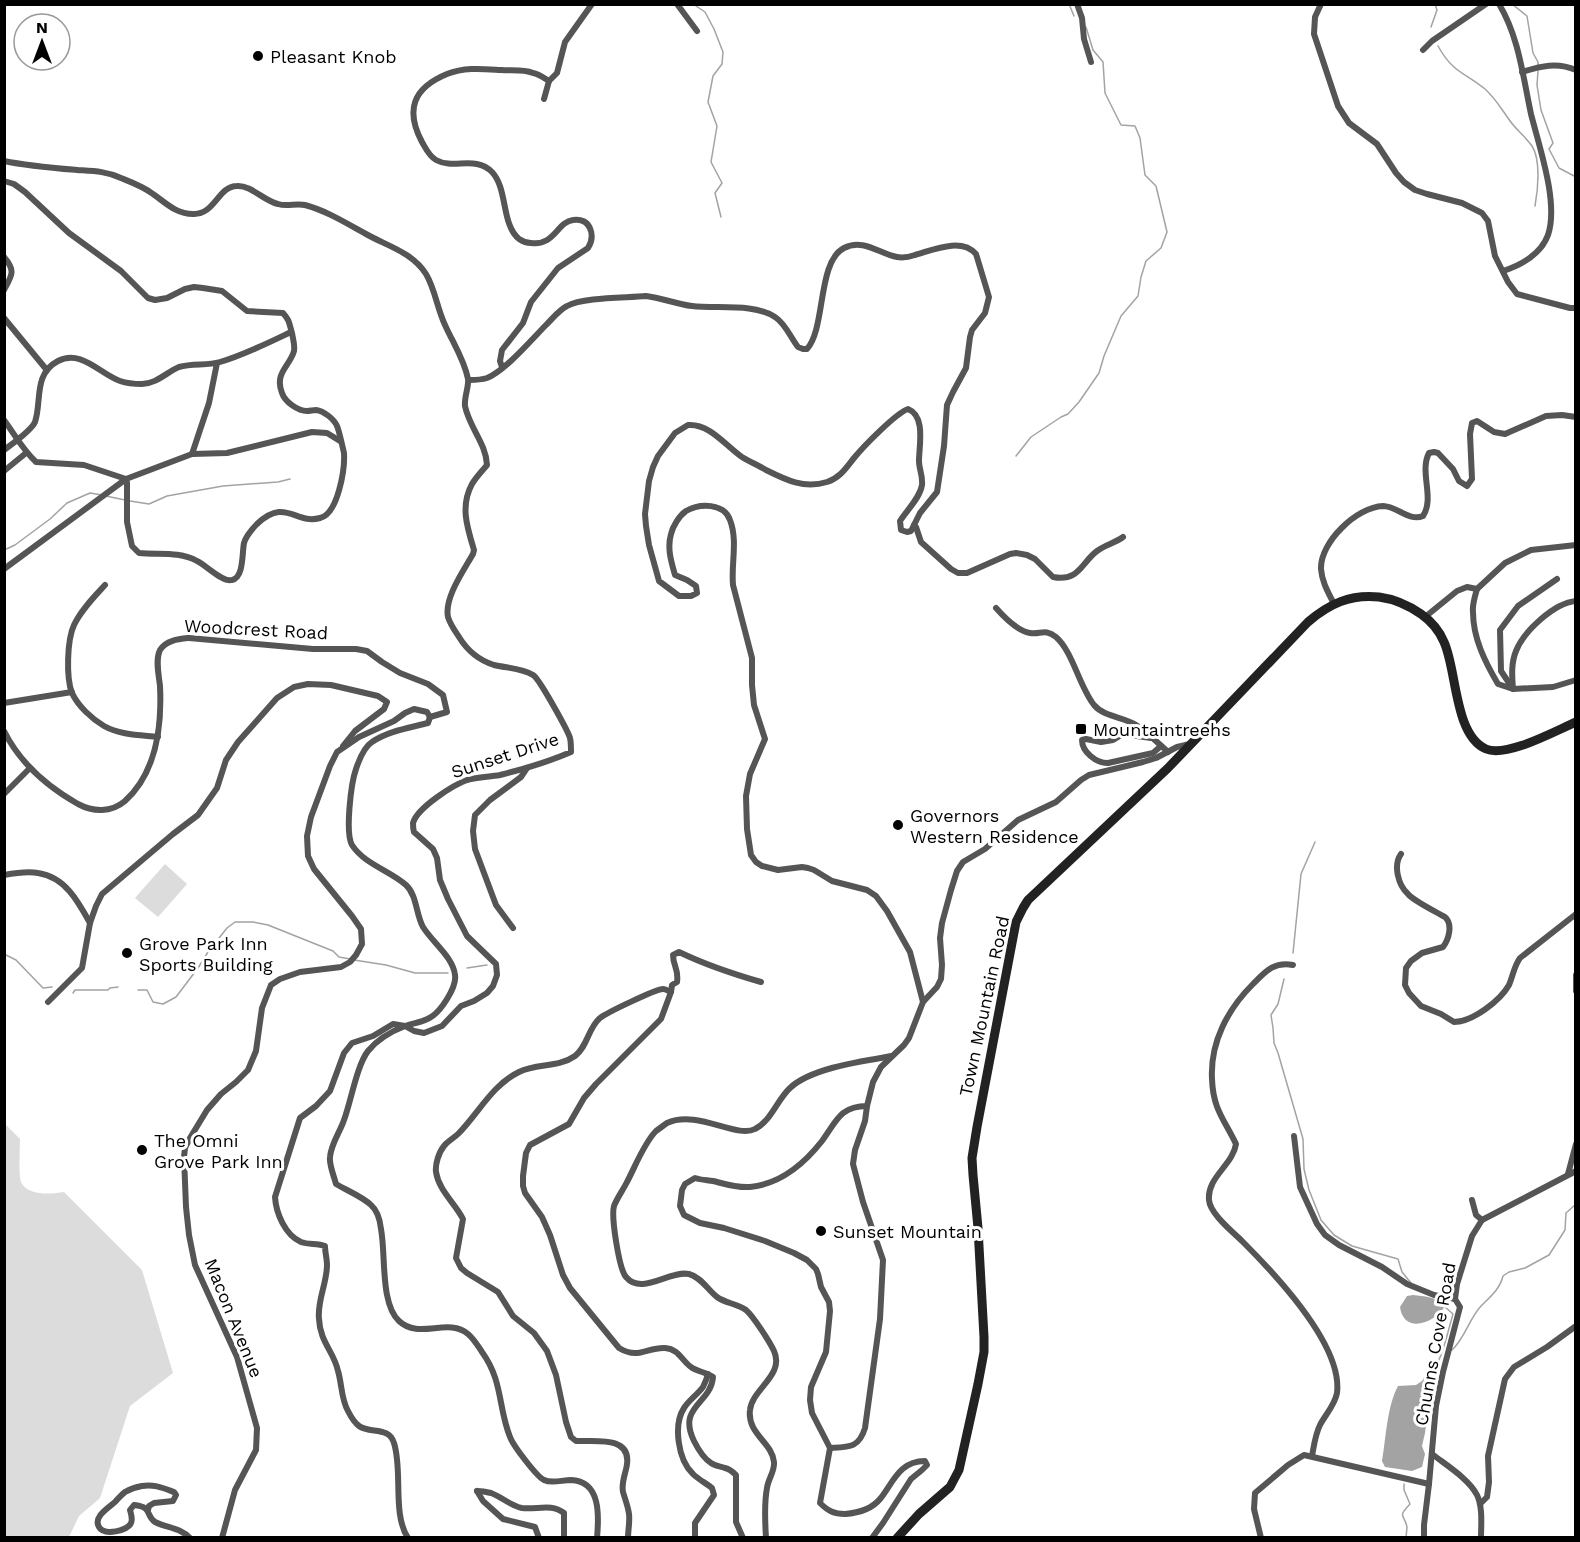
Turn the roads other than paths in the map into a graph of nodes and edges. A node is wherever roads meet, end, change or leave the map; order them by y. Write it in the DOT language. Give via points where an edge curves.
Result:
graph roads {
  1 [pos="591,4"];
  2 [pos="677,4"];
  3 [pos="1077,4"];
  4 [pos="1321,4"];
  5 [pos="1486,4"];
  6 [pos="1499,4"];
  7 [pos="697,31"];
  8 [pos="1423,50"];
  9 [pos="1091,62"];
  10 [pos="1575,70"];
  11 [pos="1522,72"];
  12 [pos="549,81"];
  13 [pos="544,99"];
  14 [pos="4,160"];
  15 [pos="4,181"];
  16 [pos="4,256"];
  17 [pos="1503,271"];
  18 [pos="4,290"];
  19 [pos="1575,308"];
  20 [pos="4,318"];
  21 [pos="291,332"];
  22 [pos="217,363"];
  23 [pos="502,367"];
  24 [pos="46,369"];
  25 [pos="469,381"];
  26 [pos="1575,417"];
  27 [pos="4,420"];
  28 [pos="18,439"];
  29 [pos="340,441"];
  30 [pos="4,450"];
  31 [pos="26,453"];
  32 [pos="192,453"];
  33 [pos="4,471"];
  34 [pos="126,479"];
  35 [pos="914,525"];
  36 [pos="1123,537"];
  37 [pos="1575,545"];
  38 [pos="4,568"];
  39 [pos="1557,579"];
  40 [pos="105,585"];
  41 [pos="1477,589"];
  42 [pos="1575,601"];
  43 [pos="1334,604"];
  44 [pos="996,608"];
  45 [pos="1425,617"];
  46 [pos="1575,680"];
  47 [pos="1513,689"];
  48 [pos="72,692"];
  49 [pos="4,703"];
  50 [pos="430,717"];
  51 [pos="1575,722"];
  52 [pos="4,731"];
  53 [pos="158,737"];
  54 [pos="1151,738"];
  55 [pos="1190,744"];
  56 [pos="1161,746"];
  57 [pos="341,749"];
  58 [pos="1168,752"];
  59 [pos="30,768"];
  60 [pos="527,768"];
  61 [pos="4,794"];
  62 [pos="1401,855"];
  63 [pos="4,874"];
  64 [pos="1575,914"];
  65 [pos="90,923"];
  66 [pos="513,928"];
  67 [pos="1293,965"];
  68 [pos="1575,975"];
  69 [pos="761,981"];
  70 [pos="1575,991"];
  71 [pos="671,992"];
  72 [pos="48,1002"];
  73 [pos="923,1002"];
  74 [pos="405,1026"];
  75 [pos="892,1056"];
  76 [pos="867,1106"];
  77 [pos="1294,1136"];
  78 [pos="1575,1144"];
  79 [pos="1575,1171"];
  80 [pos="1568,1174"];
  81 [pos="1472,1200"];
  82 [pos="1482,1220"];
  83 [pos="1455,1299"];
  84 [pos="1575,1326"];
  85 [pos="708,1374"];
  86 [pos="830,1448"];
  87 [pos="1432,1454"];
  88 [pos="1312,1456"];
  89 [pos="1429,1484"];
  90 [pos="1480,1503"];
  91 [pos="148,1510"];
  92 [pos="102,1531"];
  93 [pos="96,1538"];
  94 [pos="190,1538"];
  95 [pos="222,1538"];
  96 [pos="408,1538"];
  97 [pos="539,1538"];
  98 [pos="564,1538"];
  99 [pos="597,1538"];
  100 [pos="628,1538"];
  101 [pos="695,1538"];
  102 [pos="743,1538"];
  103 [pos="766,1538"];
  104 [pos="872,1538"];
  105 [pos="897,1538"];
  106 [pos="1261,1538"];
  107 [pos="1424,1538"];
  108 [pos="1481,1538"];
  1 -- 12 [label="street" via="565,42 557,73"];
  2 -- 7 [label="street"];
  3 -- 9 [label="street"];
  4 -- 17 [label="street" via="1314,34 1342,115 1377,144 1404,183 1482,213"];
  5 -- 8 [label="street"];
  6 -- 11 [label="street" via="1514,36"];
  10 -- 11 [label="street" via="1559,65"];
  11 -- 17 [label="street" via="1548,185 1550,224 1539,250"];
  12 -- 13 [label="street"];
  12 -- 23 [label="street" via="526,71 457,71 429,84 412,110 414,125 433,158 444,163 476,163 495,176 517,238 541,243 576,219 591,231 588,248 558,268 529,305 523,323 502,350"];
  14 -- 25 [label="street" via="104,172 153,193 180,212 206,211 227,189 237,186 280,205 306,205 340,219 400,250 424,271"];
  15 -- 21 [label="street" via="25,192 148,298 167,298 194,287 222,291 248,311 283,313"];
  16 -- 18 [label="street" via="12,276"];
  17 -- 19 [label="street" via="1517,294"];
  20 -- 24 [label="street"];
  21 -- 22 [label="street"];
  21 -- 29 [label="street" via="294,352 281,376 281,392 301,410 325,413 335,422"];
  22 -- 24 [label="street" via="185,366 144,384 120,382 74,358 59,360"];
  22 -- 32 [label="street"];
  23 -- 25 [label="street" via="486,378"];
  23 -- 35 [label="street" via="566,306 646,296 691,306 768,313 778,318 798,347 807,349 813,339 825,277 835,256 844,248 863,245 905,258 945,247 966,246 976,254 988,304 972,330 966,368 947,405 937,492"];
  24 -- 28 [label="street" via="34,424"];
  25 -- 60 [label="street, Sunset Drive" via="465,405 487,456 487,465 466,499 466,522 474,550 450,598 448,618 465,647 478,658 535,675 570,738 571,752"];
  26 -- 43 [label="street" via="1546,416 1505,434 1477,421 1472,423 1472,479 1467,486 1438,453 1429,453 1427,507 1423,516 1412,517 1384,506 1371,509 1353,518 1329,544 1321,566"];
  27 -- 28 [label="street"];
  28 -- 30 [label="street"];
  28 -- 31 [label="street"];
  29 -- 32 [label="street" via="327,433 312,432 227,453"];
  29 -- 34 [label="street" via="344,452 341,478 330,512 319,519 284,512 263,519 246,537 239,573 231,581 184,555 139,553 132,546"];
  31 -- 33 [label="street"];
  31 -- 34 [label="street" via="36,462 84,465"];
  32 -- 34 [label="street"];
  34 -- 38 [label="street"];
  35 -- 36 [label="street" via="928,548 962,574 1016,553 1035,559 1053,577 1060,578 1075,574 1097,551"];
  35 -- 73 [label="street" via="907,532 899,524 922,485 919,424 914,412 908,409 836,478 808,485 788,481 742,457 712,433 688,425 675,433 652,467 645,514 659,581 679,596 697,592 696,586 675,575 669,549 675,524 687,511 701,506 721,509 730,519 733,585 752,658 754,705 765,739 750,774 746,796 753,860 778,870 812,869 832,881 876,896 910,952"];
  37 -- 41 [label="street" via="1531,550 1505,563"];
  39 -- 47 [label="street" via="1518,606 1500,630 1501,671"];
  40 -- 48 [label="street" via="86,607 70,637"];
  41 -- 45 [label="street" via="1457,591"];
  41 -- 47 [label="street" via="1472,611 1477,640 1498,684"];
  42 -- 47 [label="street" via="1556,607 1524,638 1512,669"];
  43 -- 45 [label="main road, Town Mountain Road" via="1363,597 1384,598 1406,604"];
  43 -- 55 [label="main road, Town Mountain Road" via="1308,622"];
  44 -- 54 [label="street" via="1023,631 1046,631 1057,638 1094,705 1134,724"];
  45 -- 51 [label="main road, Town Mountain Road" via="1444,643 1466,726 1480,746 1504,751"];
  46 -- 47 [label="street" via="1553,687"];
  48 -- 49 [label="street"];
  48 -- 53 [label="street" via="104,726"];
  50 -- 53 [label="street, Woodcrest Road" via="447,712 443,694 367,651 175,639 160,650 158,659"];
  50 -- 57 [label="street" via="427,712 414,710"];
  50 -- 74 [label="street" via="428,723 385,735 369,744 355,771 349,808 350,843 407,886 422,925 455,972 456,980 440,1009 431,1017"];
  52 -- 59 [label="street, Woodcrest Road"];
  53 -- 59 [label="street, Woodcrest Road" via="152,760 138,786 121,805 112,808 87,808"];
  54 -- 56 [label="street"];
  54 -- 56 [label="street" via="1123,734 1101,742 1082,740 1082,745 1101,763 1153,753"];
  55 -- 58 [label="street"];
  55 -- 105 [label="main road, Town Mountain Road" via="1035,892 1016,922 972,1158 984,1337 978,1384 956,1477"];
  56 -- 58 [label="street"];
  57 -- 65 [label="street" via="387,702 378,696 308,684 294,687 278,698 238,742 226,760 217,788 198,815 102,894"];
  57 -- 95 [label="street, Macon Avenue" via="330,766 311,817 307,836 309,856 314,869 361,929 362,944 350,962 341,967 300,972 271,985 248,1070 207,1110 185,1148 185,1197 195,1265 237,1358 257,1428 256,1450 235,1490"];
  58 -- 73 [label="street" via="1089,775 1056,802 1018,820 963,862 942,923 941,979"];
  59 -- 61 [label="street"];
  60 -- 66 [label="street" via="475,815 473,831 496,905"];
  60 -- 74 [label="street, Sunset Drive" via="468,780 448,789 416,815 414,832 433,849 448,899 467,936 496,964 497,975 488,993 461,1006 442,1026 424,1034"];
  62 -- 64 [label="street" via="1397,872 1406,893 1449,924 1443,947 1422,953 1408,965 1406,989 1421,1006 1454,1022 1467,1020 1491,1004 1509,984 1520,958"];
  63 -- 65 [label="street" via="38,873 59,881 73,894"];
  65 -- 72 [label="street" via="82,968"];
  67 -- 88 [label="street" via="1275,966 1242,995 1215,1045 1214,1097 1236,1144 1234,1154 1211,1185 1209,1198 1218,1218 1291,1295 1329,1353 1337,1392 1319,1427"];
  68 -- 70 [label="street"];
  69 -- 71 [label="street" via="679,952 673,955 678,975"];
  71 -- 85 [label="street" via="661,1019 596,1084 569,1124 530,1145 523,1186 542,1217 570,1288 619,1348 637,1353 666,1348 678,1353 689,1366"];
  71 -- 100 [label="street" via="650,992 600,1018 584,1048 568,1060 510,1077 445,1145 436,1171 444,1192 463,1219 456,1258 461,1268 498,1292 513,1316 534,1333 546,1351 572,1437 576,1441 610,1441 626,1452 623,1491 629,1516"];
  73 -- 75 [label="street" via="909,1038"];
  74 -- 96 [label="street, Sunset Drive" via="393,1024 352,1043 344,1053 330,1091 300,1118 275,1197 283,1223 299,1241 325,1246 327,1265 319,1305 322,1337 338,1368 348,1412 359,1426 380,1430 393,1440 400,1518"];
  74 -- 99 [label="street" via="368,1052 359,1070 329,1159 336,1184 372,1205 379,1217 387,1296 393,1313 412,1329 461,1329 478,1345 493,1369 510,1439 539,1477 588,1485 596,1500"];
  75 -- 76 [label="street" via="873,1082"];
  75 -- 103 [label="street" via="856,1062 801,1079 788,1089 758,1129 742,1131 701,1120 666,1124 655,1132 614,1205 614,1231 624,1275 634,1284 643,1284 689,1274 718,1298 746,1309 775,1352 775,1369 750,1409 751,1426 774,1464 767,1487"];
  76 -- 86 [label="street" via="853,1164 883,1260 880,1319 862,1439 847,1448"];
  76 -- 86 [label="street" via="840,1115 822,1141 786,1176 747,1188 694,1178 685,1184 680,1198 684,1215 691,1220 765,1241 807,1260 816,1269 830,1311 826,1352 811,1387 810,1400 812,1413"];
  77 -- 83 [label="street" via="1300,1187 1325,1235 1407,1284"];
  78 -- 80 [label="street"];
  79 -- 80 [label="street"];
  80 -- 82 [label="street"];
  81 -- 82 [label="street" via="1476,1215"];
  82 -- 83 [label="street, Chunns Cove Road" via="1472,1236"];
  83 -- 87 [label="street, Chunns Cove Road" via="1460,1307 1440,1384"];
  84 -- 90 [label="street" via="1514,1367 1505,1379 1488,1456 1487,1497"];
  85 -- 101 [label="street" via="679,1421 680,1448 686,1465 712,1488 714,1495 695,1523"];
  85 -- 102 [label="street" via="713,1377 712,1384 689,1417 689,1425 704,1457 736,1475 736,1522"];
  86 -- 104 [label="street" via="820,1503 835,1514 859,1513 869,1508 899,1472 914,1462 927,1464 911,1479"];
  87 -- 89 [label="street, Chunns Cove Road"];
  87 -- 90 [label="street" via="1469,1483"];
  88 -- 89 [label="street"];
  88 -- 106 [label="street" via="1304,1455 1288,1465 1255,1493 1254,1509"];
  89 -- 107 [label="street, Chunns Cove Road"];
  90 -- 108 [label="street"];
  91 -- 92 [label="street" via="134,1505 128,1528"];
  91 -- 92 [label="street" via="154,1503 173,1501 176,1495 154,1485 124,1493 101,1514 98,1526"];
  91 -- 94 [label="street" via="155,1522"];
  92 -- 93 [label="street"];
  97 -- 98 [label="street" via="535,1527 503,1519 477,1491 490,1492 522,1508 558,1509 564,1514"];
}
